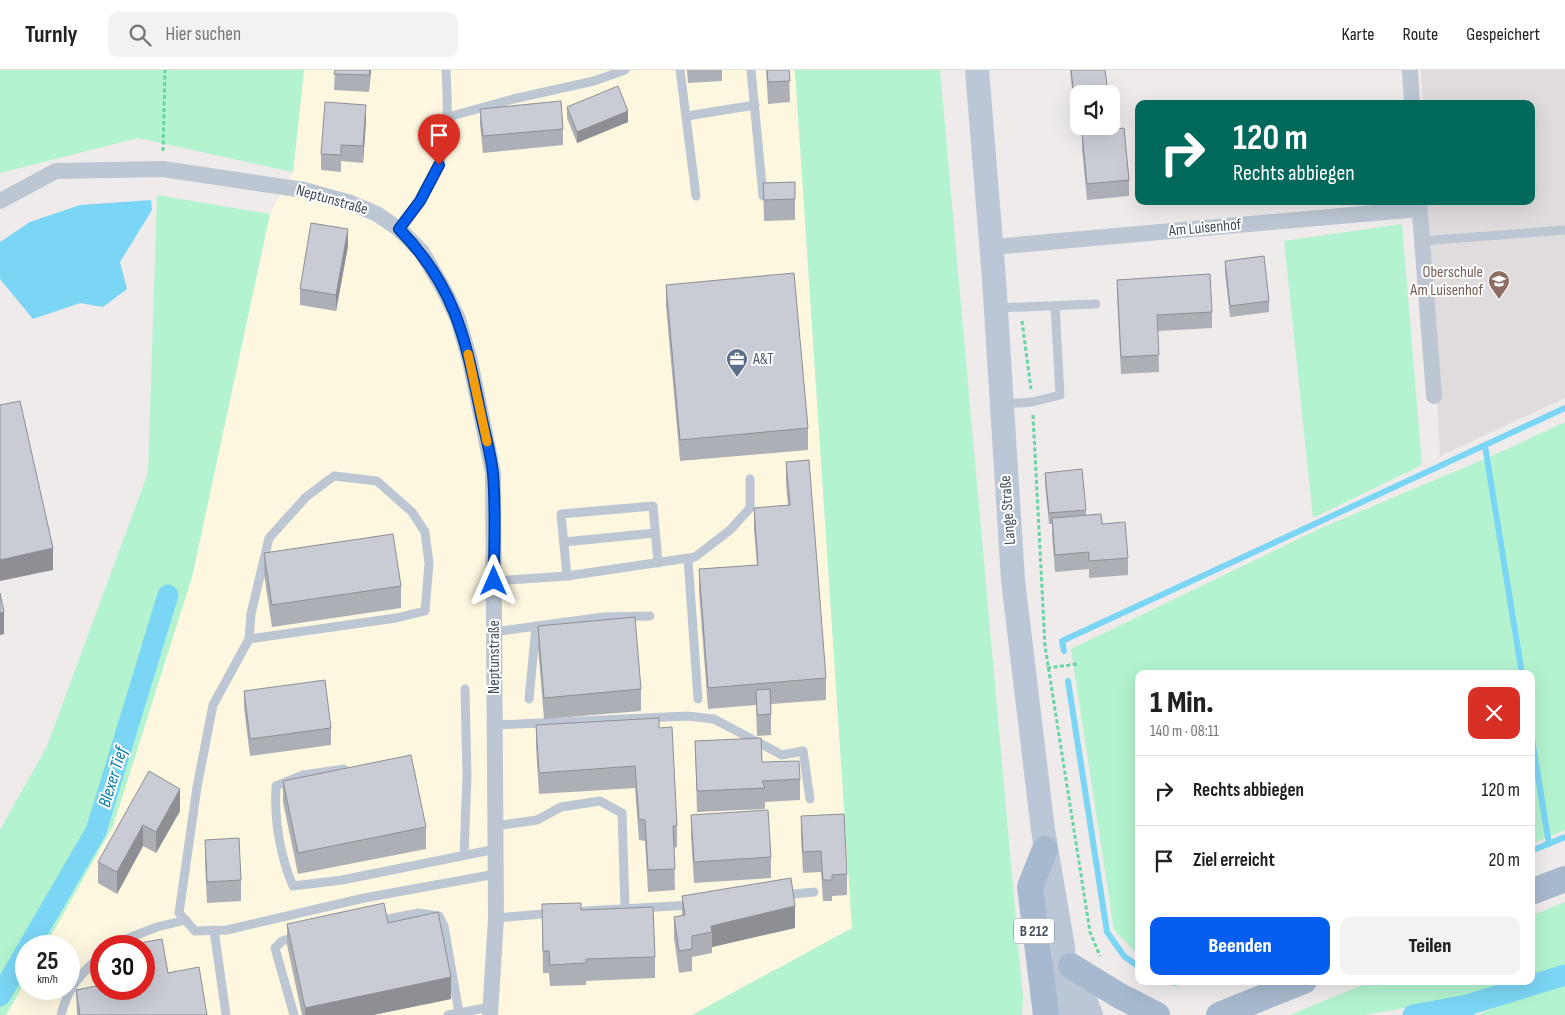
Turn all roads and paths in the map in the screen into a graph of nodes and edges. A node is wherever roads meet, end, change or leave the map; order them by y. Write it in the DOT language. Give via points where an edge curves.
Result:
graph roads {
  1 [pos="164,70"];
  2 [pos="446,70"];
  3 [pos="624,70"];
  4 [pos="680,70"];
  5 [pos="751,70"];
  6 [pos="977,70"];
  7 [pos="1410,70"];
  8 [pos="1412,100"];
  9 [pos="755,105"];
  10 [pos="687,116"];
  11 [pos="448,117"];
  12 [pos="163,169"];
  13 [pos="696,196"];
  14 [pos="763,196"];
  15 [pos="0,201"];
  16 [pos="1419,205"];
  17 [pos="399,229"];
  18 [pos="1565,230"];
  19 [pos="1421,241"];
  20 [pos="992,247"];
  21 [pos="1096,304"];
  22 [pos="1055,306"];
  23 [pos="1021,307"];
  24 [pos="995,308"];
  25 [pos="1434,396"];
  26 [pos="1032,402"];
  27 [pos="1001,404"];
  28 [pos="750,479"];
  29 [pos="655,533"];
  30 [pos="564,542"];
  31 [pos="688,558"];
  32 [pos="658,563"];
  33 [pos="567,576"];
  34 [pos="494,581"];
  35 [pos="650,616"];
  36 [pos="536,626"];
  37 [pos="494,632"];
  38 [pos="249,638"];
  39 [pos="1077,664"];
  40 [pos="1049,668"];
  41 [pos="466,689"];
  42 [pos="529,699"];
  43 [pos="698,699"];
  44 [pos="495,725"];
  45 [pos="344,769"];
  46 [pos="810,799"];
  47 [pos="496,826"];
  48 [pos="496,849"];
  49 [pos="1045,849"];
  50 [pos="464,855"];
  51 [pos="496,874"];
  52 [pos="1565,879"];
  53 [pos="1535,890"];
  54 [pos="814,892"];
  55 [pos="772,896"];
  56 [pos="698,905"];
  57 [pos="626,908"];
  58 [pos="496,918"];
  59 [pos="186,920"];
  60 [pos="371,922"];
  61 [pos="214,930"];
  62 [pos="136,935"];
  63 [pos="304,935"];
  64 [pos="1067,956"];
  65 [pos="1101,958"];
  66 [pos="90,966"];
  67 [pos="1294,985"];
  68 [pos="491,1011"];
  69 [pos="460,1013"];
  70 [pos="61,1015"];
  71 [pos="226,1015"];
  72 [pos="294,1015"];
  73 [pos="448,1015"];
  74 [pos="1046,1015"];
  75 [pos="1068,1015"];
  76 [pos="1091,1015"];
  77 [pos="1157,1015"];
  78 [pos="1219,1015"];
  1 -- 12 [label="path"];
  2 -- 11 [label="lane"];
  3 -- 11 [label="lane" via="594,81"];
  4 -- 10 [label="lane"];
  5 -- 9 [label="lane"];
  6 -- 20 [label="street, Lange Straße"];
  7 -- 8 [label="street"];
  9 -- 10 [label="lane"];
  9 -- 14 [label="lane"];
  10 -- 13 [label="lane"];
  11 -- 17 [label="lane" via="445,149 433,180"];
  12 -- 15 [label="street, Neptunstraße" via="56,171"];
  12 -- 17 [label="street, Neptunstraße" via="304,190 351,203 377,214"];
  16 -- 19 [label="street, Am Luisenhof"];
  16 -- 20 [label="street, Am Luisenhof"];
  17 -- 34 [label="street, Neptunstraße" via="422,252 444,290 458,319 470,361 493,473"];
  18 -- 19 [label="lane"];
  19 -- 25 [label="street, Am Luisenhof"];
  20 -- 24 [label="street, Lange Straße"];
  21 -- 22 [label="lane"];
  22 -- 23 [label="lane"];
  22 -- 26 [label="lane" via="1060,395"];
  23 -- 24 [label="lane"];
  23 -- 26 [label="path"];
  24 -- 27 [label="street, Lange Straße"];
  26 -- 27 [label="lane"];
  26 -- 40 [label="path" via="1045,646"];
  27 -- 49 [label="street, Lange Straße" via="1013,580"];
  28 -- 31 [label="lane" via="750,508 730,530 695,557"];
  29 -- 30 [label="lane"];
  29 -- 30 [label="lane" via="652,506 561,514"];
  29 -- 32 [label="lane"];
  30 -- 33 [label="lane"];
  31 -- 32 [label="lane"];
  31 -- 43 [label="lane"];
  32 -- 33 [label="lane"];
  33 -- 34 [label="lane"];
  34 -- 37 [label="street, Neptunstraße"];
  35 -- 36 [label="lane" via="603,617"];
  36 -- 37 [label="lane"];
  36 -- 42 [label="lane"];
  37 -- 44 [label="street, Neptunstraße"];
  38 -- 38 [label="lane" via="396,618 425,611 429,564 425,532 412,512 377,481 334,476 306,497 268,538 251,614"];
  38 -- 59 [label="lane" via="213,705 180,904 179,912"];
  39 -- 40 [label="path"];
  40 -- 65 [label="path" via="1090,932"];
  41 -- 50 [label="lane"];
  44 -- 46 [label="lane" via="687,716 714,718 782,755 803,751"];
  44 -- 47 [label="street, Neptunstraße"];
  45 -- 50 [label="lane" via="303,775 276,786 280,842 285,869 293,886 342,880"];
  47 -- 48 [label="street, Neptunstraße"];
  47 -- 57 [label="lane" via="537,820 561,807 600,800 622,813"];
  48 -- 50 [label="lane"];
  48 -- 51 [label="street, Neptunstraße"];
  49 -- 64 [label="street, Lange Straße"];
  49 -- 74 [label="main road, B 212" via="1030,887"];
  51 -- 58 [label="street, Neptunstraße"];
  51 -- 61 [label="lane" via="364,898 227,930"];
  52 -- 53 [label="main road"];
  54 -- 55 [label="lane"];
  56 -- 57 [label="lane"];
  57 -- 58 [label="lane"];
  58 -- 68 [label="street, Neptunstraße"];
  59 -- 61 [label="lane" via="195,931"];
  59 -- 62 [label="lane"];
  60 -- 69 [label="lane" via="419,913 439,916 444,926"];
  61 -- 71 [label="lane"];
  63 -- 72 [label="lane" via="282,940 275,948"];
  64 -- 75 [label="street, Lange Straße"];
  64 -- 76 [label="street, Lange Straße"];
  64 -- 77 [label="main road" via="1120,996"];
  66 -- 70 [label="lane" via="66,996"];
  67 -- 78 [label="main road"];
  68 -- 69 [label="lane"];
  69 -- 73 [label="lane"];
}
